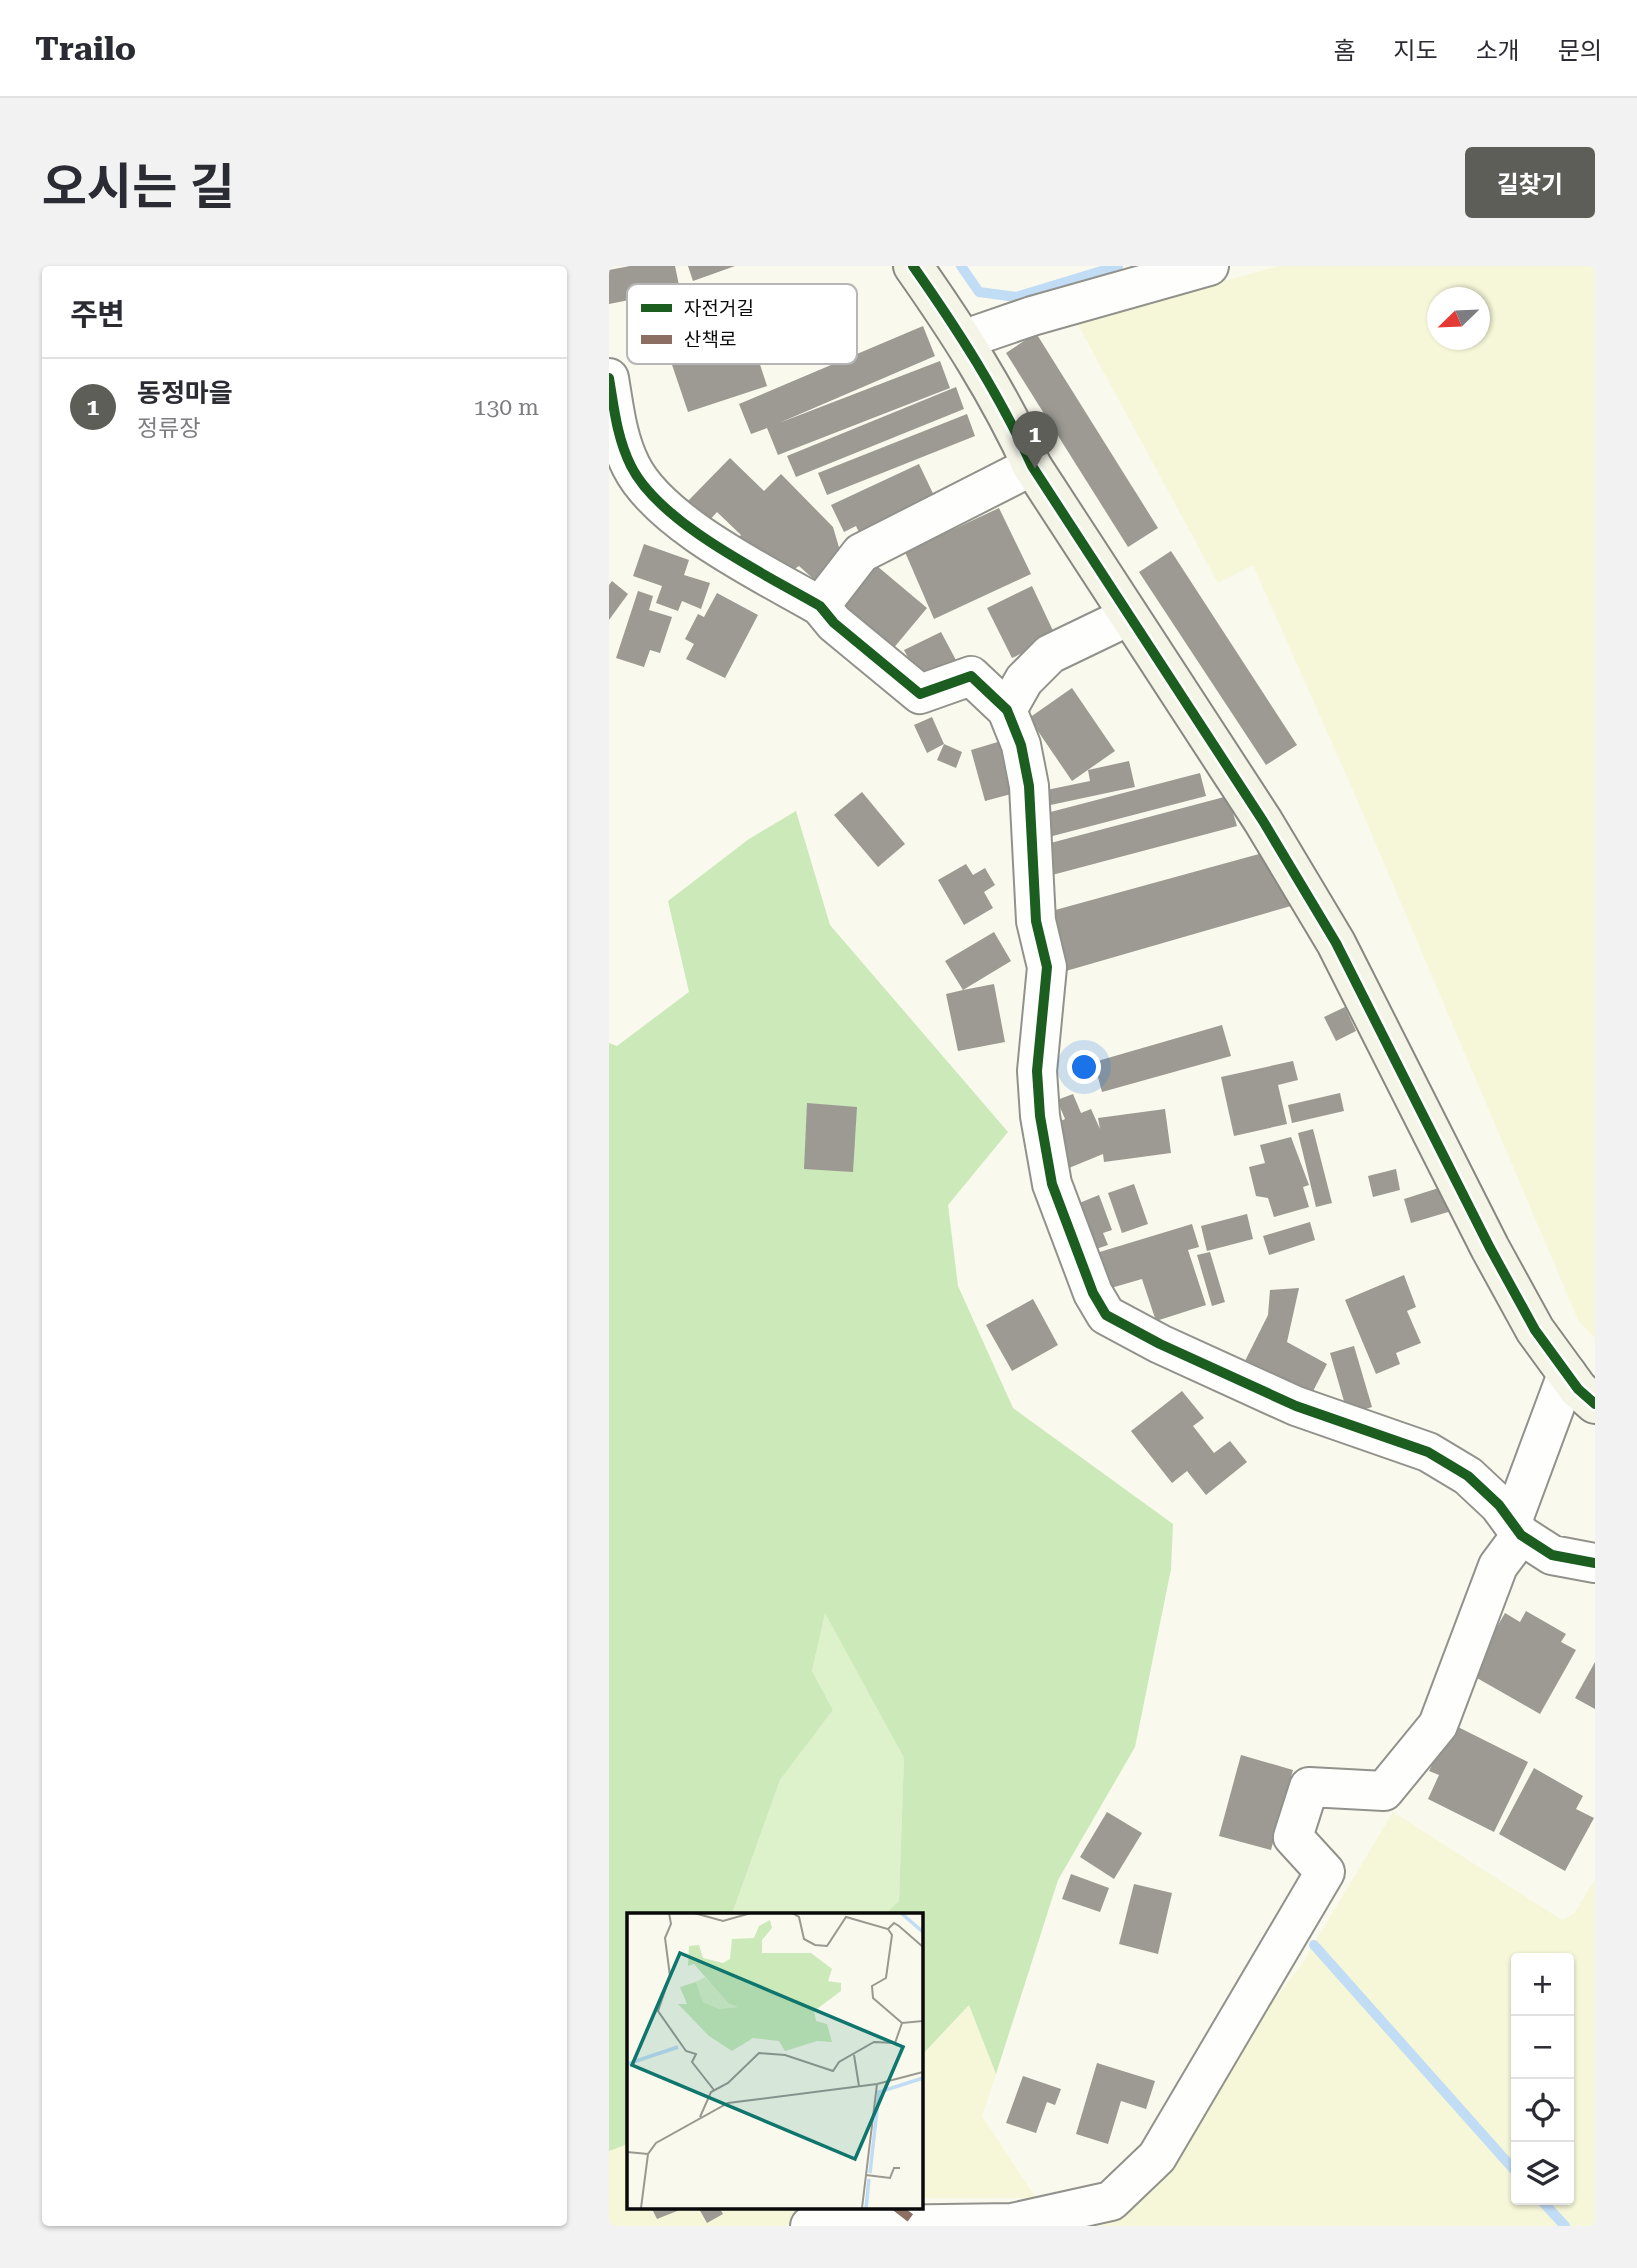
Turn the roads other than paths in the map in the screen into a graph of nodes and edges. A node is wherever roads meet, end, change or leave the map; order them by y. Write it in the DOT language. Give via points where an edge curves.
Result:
graph roads {
  1 [pos="913,266"];
  2 [pos="1209,266"];
  3 [pos="965,339"];
  4 [pos="609,378"];
  5 [pos="1033,466"];
  6 [pos="820,606"];
  7 [pos="1129,616"];
  8 [pos="1007,710"];
  9 [pos="1567,1374"];
  10 [pos="1595,1404"];
  11 [pos="1517,1528"];
  12 [pos="1595,1563"];
  13 [pos="810,2226"];
  1 -- 3 [label="street"];
  2 -- 3 [label="street"];
  3 -- 5 [label="street"];
  4 -- 6 [label="street" via="618,434 632,468 657,499 694,531"];
  5 -- 6 [label="street" via="861,554"];
  5 -- 7 [label="street"];
  6 -- 8 [label="street" via="920,694 971,676"];
  7 -- 8 [label="street" via="1050,654 1024,680"];
  7 -- 9 [label="street" via="1263,821 1336,943 1490,1248 1535,1330"];
  8 -- 11 [label="street" via="1021,745 1029,786 1035,921 1047,967 1037,1071 1040,1116 1052,1184 1093,1293 1107,1315 1160,1344 1296,1406 1428,1452 1468,1476"];
  9 -- 10 [label="street"];
  9 -- 11 [label="street"];
  11 -- 12 [label="street" via="1552,1555"];
  11 -- 13 [label="street" via="1438,1725 1384,1791 1309,1787 1293,1837 1325,1872 1157,2157 1111,2201 1012,2223"];
}
